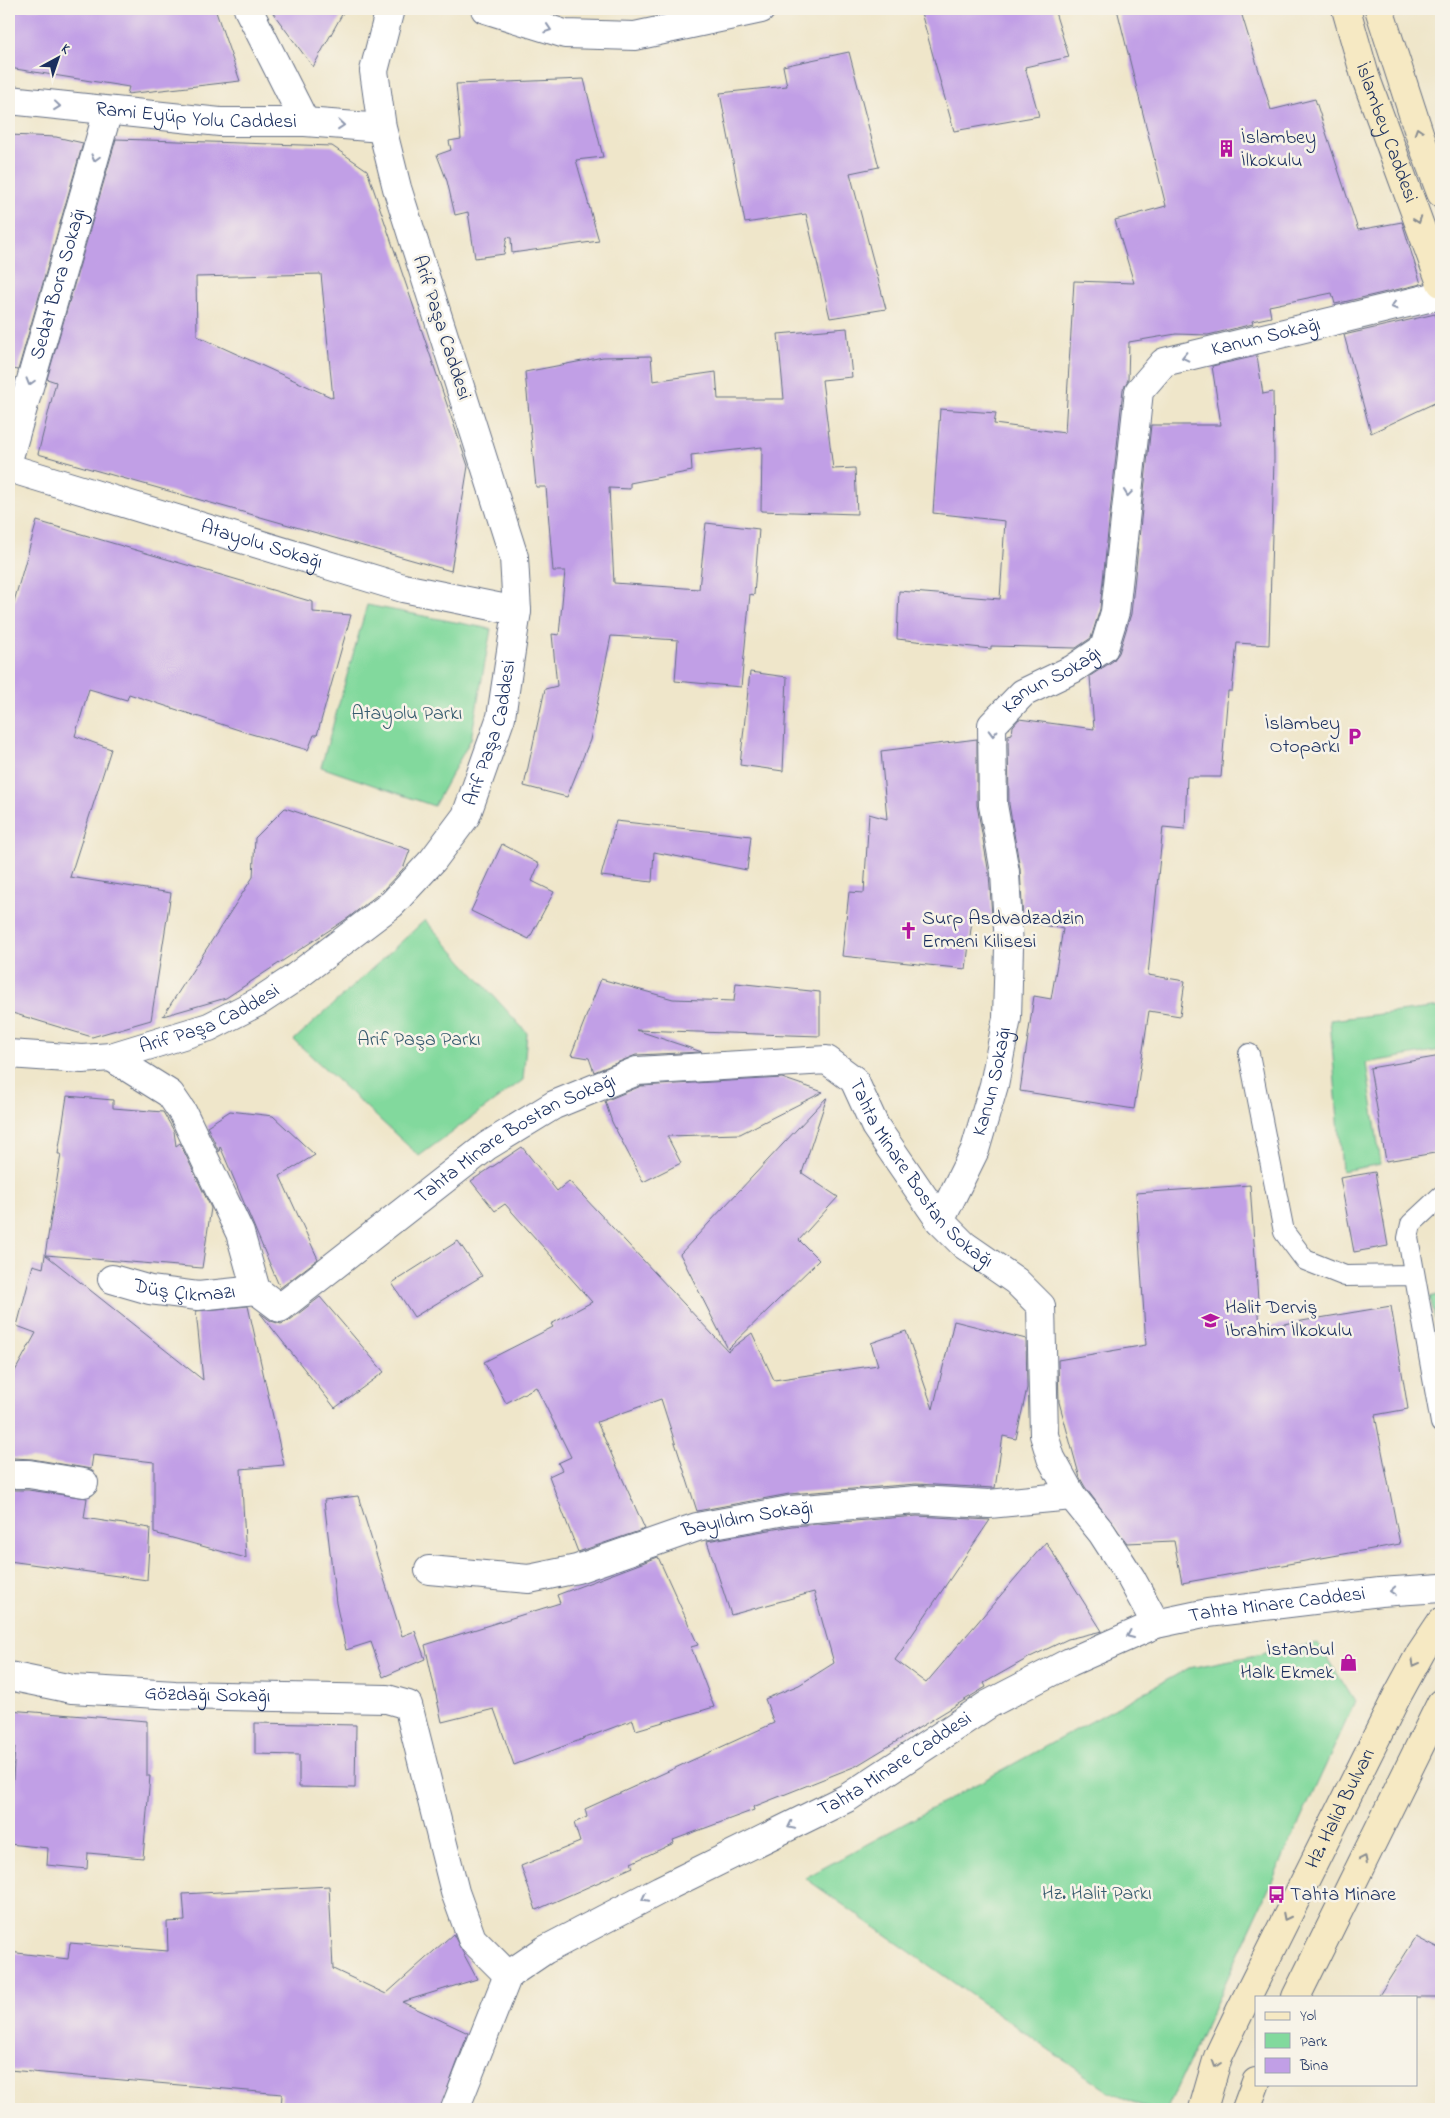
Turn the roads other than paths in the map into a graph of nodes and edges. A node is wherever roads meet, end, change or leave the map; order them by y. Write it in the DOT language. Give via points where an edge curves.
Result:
graph roads {
  1 [pos="248,9"];
  2 [pos="390,9"];
  3 [pos="485,9"];
  4 [pos="761,9"];
  5 [pos="1346,9"];
  6 [pos="1379,9"];
  7 [pos="9,100"];
  8 [pos="108,112"];
  9 [pos="305,122"];
  10 [pos="382,128"];
  11 [pos="1441,193"];
  12 [pos="1441,283"];
  13 [pos="1441,295"];
  14 [pos="9,457"];
  15 [pos="9,468"];
  16 [pos="517,611"];
  17 [pos="9,1054"];
  18 [pos="1249,1054"];
  19 [pos="111,1057"];
  20 [pos="1441,1196"];
  21 [pos="940,1221"];
  22 [pos="1414,1275"];
  23 [pos="112,1279"];
  24 [pos="256,1290"];
  25 [pos="1441,1423"];
  26 [pos="9,1474"];
  27 [pos="84,1483"];
  28 [pos="1072,1496"];
  29 [pos="429,1570"];
  30 [pos="1441,1588"];
  31 [pos="1441,1622"];
  32 [pos="1156,1624"];
  33 [pos="9,1676"];
  34 [pos="1441,1703"];
  35 [pos="508,1976"];
  36 [pos="1296,1996"];
  37 [pos="1255,2085"];
  38 [pos="455,2109"];
  39 [pos="1203,2109"];
  40 [pos="1246,2109"];
  1 -- 9 [label="street"];
  2 -- 10 [label="street, Arif Paşa Caddesi" via="374,71"];
  3 -- 4 [label="street, one-way" via="565,34 635,36"];
  5 -- 12 [label="main road, İslambey Caddesi, one-way" via="1365,76"];
  11 -- 6 [label="main road, İslambey Caddesi, one-way"];
  7 -- 8 [label="street, Rami Eyüp Yolu Caddesi, one-way"];
  8 -- 9 [label="street, Rami Eyüp Yolu Caddesi" via="220,122"];
  8 -- 14 [label="street, Sedat Bora Sokağı, one-way"];
  9 -- 10 [label="street, Rami Eyüp Yolu Caddesi, one-way"];
  10 -- 16 [label="street, Arif Paşa Caddesi" via="397,188 514,557"];
  13 -- 21 [label="street, Kanun Sokağı, one-way" via="1164,362 1139,391 1115,612 1104,648 1073,669 1023,693 992,725 993,805 1005,872 1009,947 1007,1018 994,1085 975,1150"];
  15 -- 16 [label="street, Atayolu Sokağı" via="403,588"];
  16 -- 19 [label="street, Arif Paşa Caddesi" via="501,716 466,816 433,860 392,904 258,1002 209,1026"];
  17 -- 19 [label="street, Arif Paşa Caddesi" via="82,1060"];
  18 -- 22 [label="lane" via="1284,1232 1305,1260 1345,1276"];
  19 -- 24 [label="street" via="170,1094 183,1113 240,1233"];
  20 -- 22 [label="lane" via="1411,1224 1408,1238"];
  21 -- 24 [label="street, Tahta Minare Bostan Sokağı" via="875,1126 854,1080 826,1060 637,1071 554,1105 487,1146 280,1308"];
  21 -- 28 [label="street, Tahta Minare Bostan Sokağı" via="964,1245 1016,1281 1041,1306 1044,1435"];
  22 -- 25 [label="lane"];
  23 -- 24 [label="street, Düş Çıkmazı" via="150,1290 198,1296"];
  26 -- 27 [label="street"];
  28 -- 29 [label="street, Bayıldım Sokağı" via="989,1504 917,1500 790,1510 697,1526 577,1569 529,1579"];
  28 -- 32 [label="street, Tahta Minare Bostan Sokağı" via="1102,1533"];
  30 -- 32 [label="street, Tahta Minare Caddesi, one-way" via="1380,1592 1218,1612"];
  31 -- 39 [label="main road, Hz. Halid Bulvarı, one-way" via="1397,1696 1240,2011 1218,2057"];
  32 -- 35 [label="street, Tahta Minare Caddesi, one-way" via="1070,1662 989,1704 847,1798 561,1941"];
  33 -- 35 [label="street, Gözdağı Sokağı" via="72,1689 175,1695 387,1699 408,1705 454,1892 472,1939"];
  36 -- 34 [label="main road, one-way"];
  35 -- 38 [label="street"];
  37 -- 40 [label="main road"];
}
